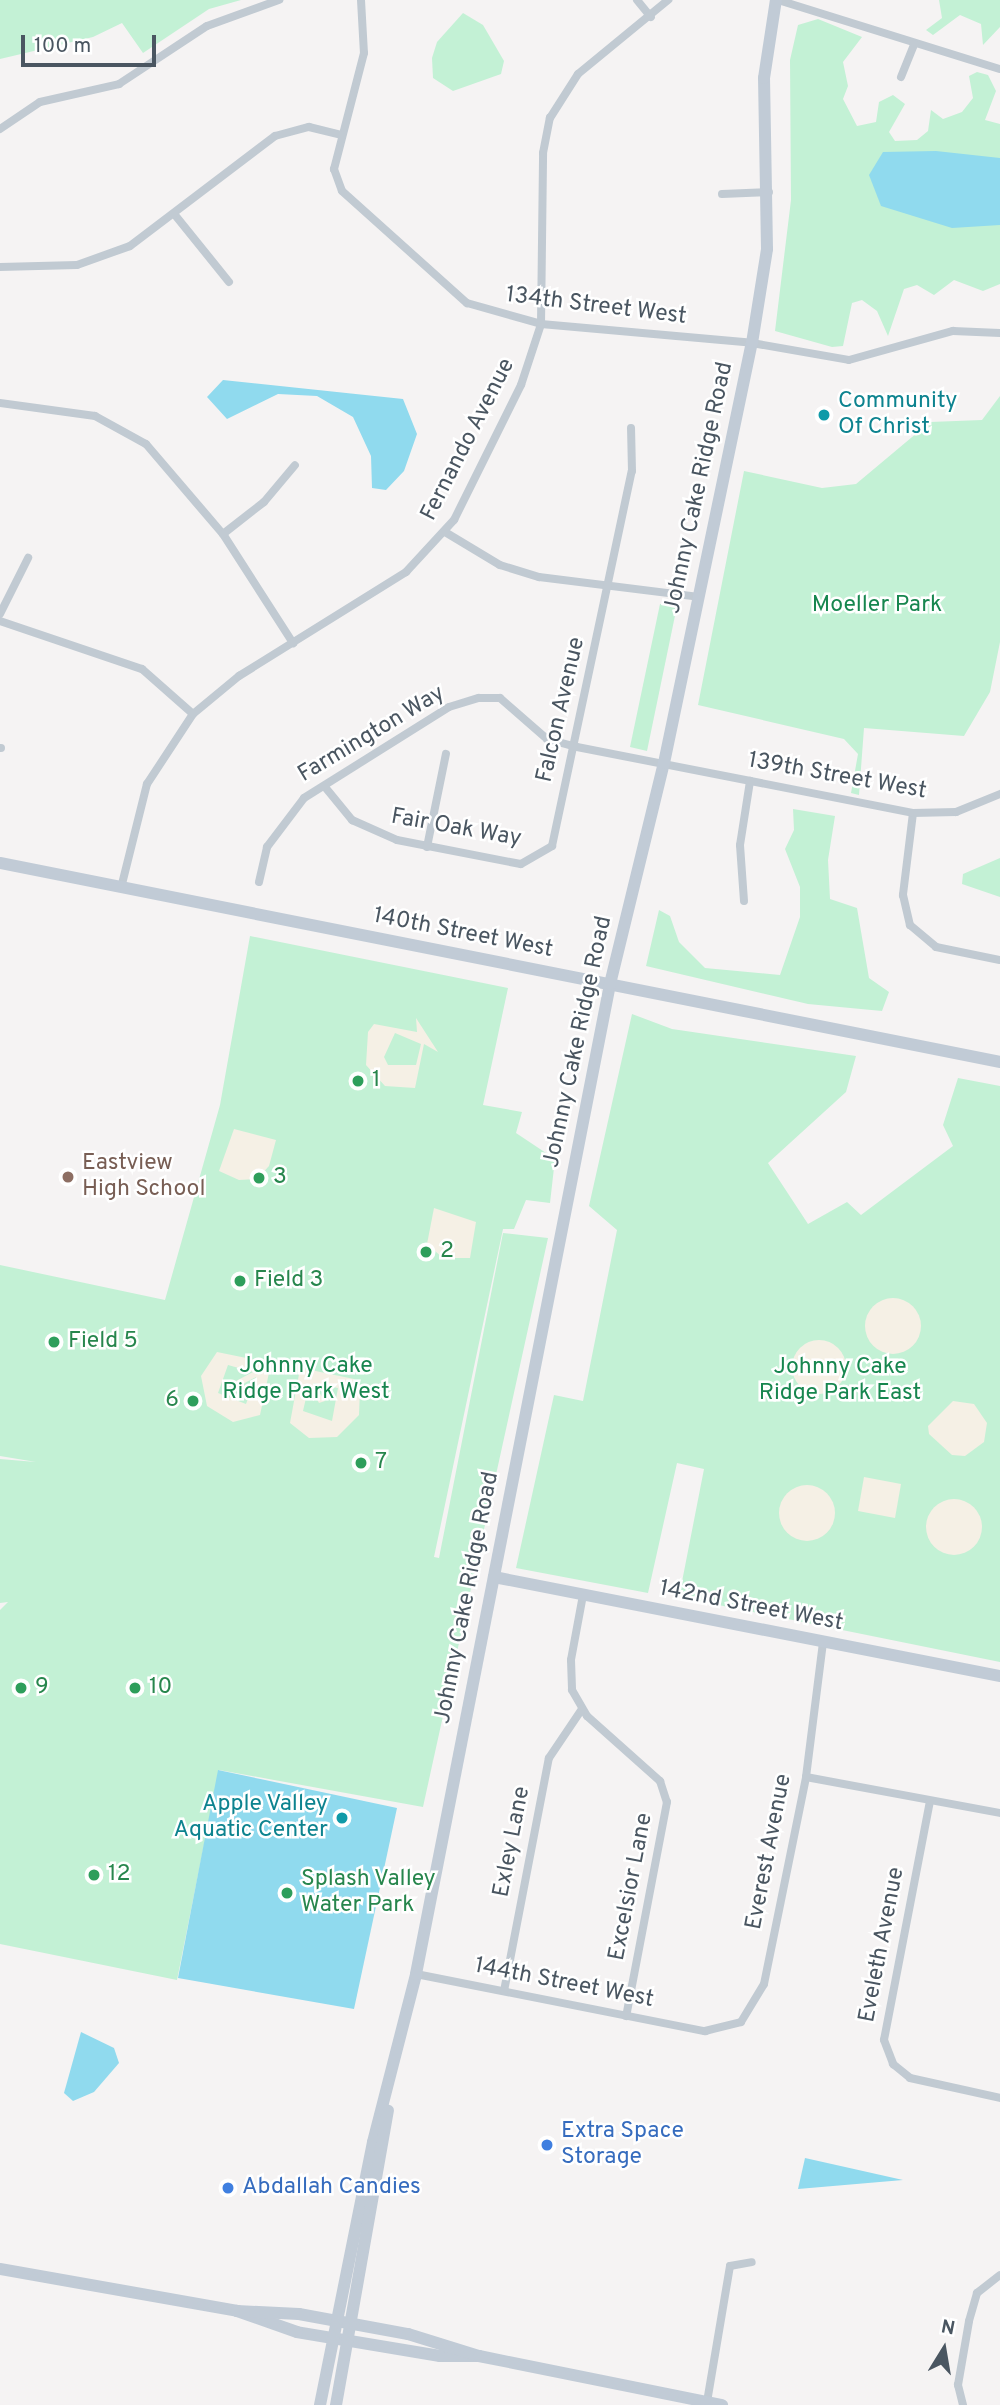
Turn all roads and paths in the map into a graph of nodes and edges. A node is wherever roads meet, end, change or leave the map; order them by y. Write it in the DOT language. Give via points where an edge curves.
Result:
graph roads {
  1 [pos="279,0"];
  2 [pos="361,0"];
  3 [pos="637,0"];
  4 [pos="668,0"];
  5 [pos="777,0"];
  6 [pos="651,17"];
  7 [pos="914,45"];
  8 [pos="1000,69"];
  9 [pos="901,77"];
  10 [pos="0,129"];
  11 [pos="340,135"];
  12 [pos="769,192"];
  13 [pos="722,194"];
  14 [pos="175,215"];
  15 [pos="0,268"];
  16 [pos="229,282"];
  17 [pos="541,324"];
  18 [pos="1000,333"];
  19 [pos="752,343"];
  20 [pos="0,403"];
  21 [pos="631,428"];
  22 [pos="295,465"];
  23 [pos="445,532"];
  24 [pos="223,534"];
  25 [pos="28,558"];
  26 [pos="610,583"];
  27 [pos="699,597"];
  28 [pos="0,614"];
  29 [pos="0,621"];
  30 [pos="293,643"];
  31 [pos="193,714"];
  32 [pos="577,747"];
  33 [pos="446,754"];
  34 [pos="664,764"];
  35 [pos="750,781"];
  36 [pos="325,788"];
  37 [pos="1000,794"];
  38 [pos="913,813"];
  39 [pos="552,846"];
  40 [pos="427,847"];
  41 [pos="0,863"];
  42 [pos="259,883"];
  43 [pos="121,888"];
  44 [pos="744,901"];
  45 [pos="1000,960"];
  46 [pos="610,984"];
  47 [pos="1000,1062"];
  48 [pos="494,1577"];
  49 [pos="583,1595"];
  50 [pos="823,1643"];
  51 [pos="1000,1676"];
  52 [pos="582,1709"];
  53 [pos="806,1777"];
  54 [pos="930,1801"];
  55 [pos="1000,1813"];
  56 [pos="416,1974"];
  57 [pos="504,1992"];
  58 [pos="626,2016"];
  59 [pos="705,2031"];
  60 [pos="390,2090"];
  61 [pos="1000,2098"];
  62 [pos="752,2262"];
  63 [pos="0,2269"];
  64 [pos="1000,2275"];
  65 [pos="335,2330"];
  66 [pos="350,2333"];
  67 [pos="707,2402"];
  68 [pos="320,2405"];
  69 [pos="336,2405"];
  70 [pos="722,2405"];
  71 [pos="962,2405"];
  1 -- 10 [label="street" via="207,26 119,84 40,102"];
  2 -- 11 [label="street, 134th Street West" via="364,53"];
  3 -- 6 [label="street"];
  4 -- 6 [label="street, Fernando Avenue"];
  5 -- 7 [label="street" via="831,12"];
  5 -- 12 [label="street, Johnny Cake Ridge Road" via="764,78"];
  6 -- 17 [label="street, Fernando Avenue" via="578,74 550,118 543,153"];
  7 -- 8 [label="street"];
  7 -- 9 [label="street"];
  11 -- 14 [label="street" via="309,127 275,136"];
  11 -- 17 [label="street, 134th Street West" via="334,169 353,206 467,303"];
  12 -- 13 [label="street"];
  12 -- 19 [label="street, Johnny Cake Ridge Road"];
  14 -- 15 [label="street" via="130,246 77,265"];
  14 -- 16 [label="street"];
  17 -- 19 [label="street, 134th Street West"];
  17 -- 23 [label="street, Fernando Avenue" via="521,386"];
  18 -- 19 [label="street, 134th Street West" via="953,331 849,360"];
  19 -- 27 [label="street, Johnny Cake Ridge Road"];
  20 -- 24 [label="street" via="79,412 122,427 158,455"];
  21 -- 26 [label="street, Falcon Avenue" via="632,471"];
  22 -- 24 [label="street" via="264,502"];
  23 -- 26 [label="street" via="519,572"];
  23 -- 30 [label="street, Fernando Avenue" via="406,572"];
  24 -- 30 [label="street"];
  25 -- 28 [label="street"];
  26 -- 27 [label="street"];
  26 -- 32 [label="street, Falcon Avenue"];
  27 -- 34 [label="street, Johnny Cake Ridge Road"];
  29 -- 31 [label="street" via="142,669"];
  30 -- 31 [label="street, Fernando Avenue"];
  31 -- 43 [label="street, Fernando Avenue" via="147,784"];
  32 -- 34 [label="street, Farmington Way"];
  32 -- 36 [label="street, Farmington Way" via="547,739 500,698 479,698 449,707"];
  32 -- 39 [label="street, Falcon Avenue"];
  33 -- 40 [label="street"];
  34 -- 35 [label="street, 139th Street West"];
  34 -- 46 [label="street, Johnny Cake Ridge Road"];
  35 -- 38 [label="street, 139th Street West"];
  35 -- 44 [label="street" via="740,845"];
  36 -- 40 [label="street, Fair Oak Way" via="368,832"];
  36 -- 42 [label="street, Farmington Way" via="303,798 286,817 267,847"];
  37 -- 38 [label="street, 139th Street West" via="956,812"];
  38 -- 45 [label="street" via="903,895 910,925 936,947"];
  39 -- 40 [label="street, Fair Oak Way" via="521,864"];
  41 -- 43 [label="street, 140th Street West"];
  43 -- 46 [label="street, 140th Street West"];
  46 -- 47 [label="street, 140th Street West"];
  46 -- 48 [label="street, Johnny Cake Ridge Road"];
  48 -- 49 [label="street, 142nd Street West"];
  48 -- 56 [label="street, Johnny Cake Ridge Road"];
  49 -- 50 [label="street, 142nd Street West"];
  49 -- 52 [label="street, Excelsior Lane" via="569,1670"];
  50 -- 51 [label="street, 142nd Street West"];
  50 -- 53 [label="street, Everest Avenue"];
  52 -- 57 [label="street, Exley Lane" via="549,1758"];
  52 -- 58 [label="street, Excelsior Lane" via="652,1773 667,1801"];
  53 -- 54 [label="street"];
  53 -- 59 [label="street, Everest Avenue" via="762,1992 736,2025"];
  54 -- 55 [label="street"];
  54 -- 61 [label="street, Eveleth Avenue" via="884,2040 897,2069 919,2082"];
  56 -- 57 [label="street, 144th Street West"];
  56 -- 60 [label="street, Johnny Cake Ridge Road"];
  57 -- 58 [label="street, 144th Street West"];
  58 -- 59 [label="street, 144th Street West"];
  60 -- 65 [label="street, Johnny Cake Ridge Road" via="373,2142"];
  60 -- 66 [label="street, Johnny Cake Ridge Road"];
  62 -- 67 [label="street" via="730,2266"];
  63 -- 65 [label="street"];
  64 -- 71 [label="street" via="977,2293 958,2385"];
  65 -- 66 [label="street"];
  65 -- 68 [label="street, Johnny Cake Ridge Road"];
  66 -- 67 [label="street"];
  66 -- 69 [label="street, Johnny Cake Ridge Road"];
  67 -- 70 [label="street"];
}
